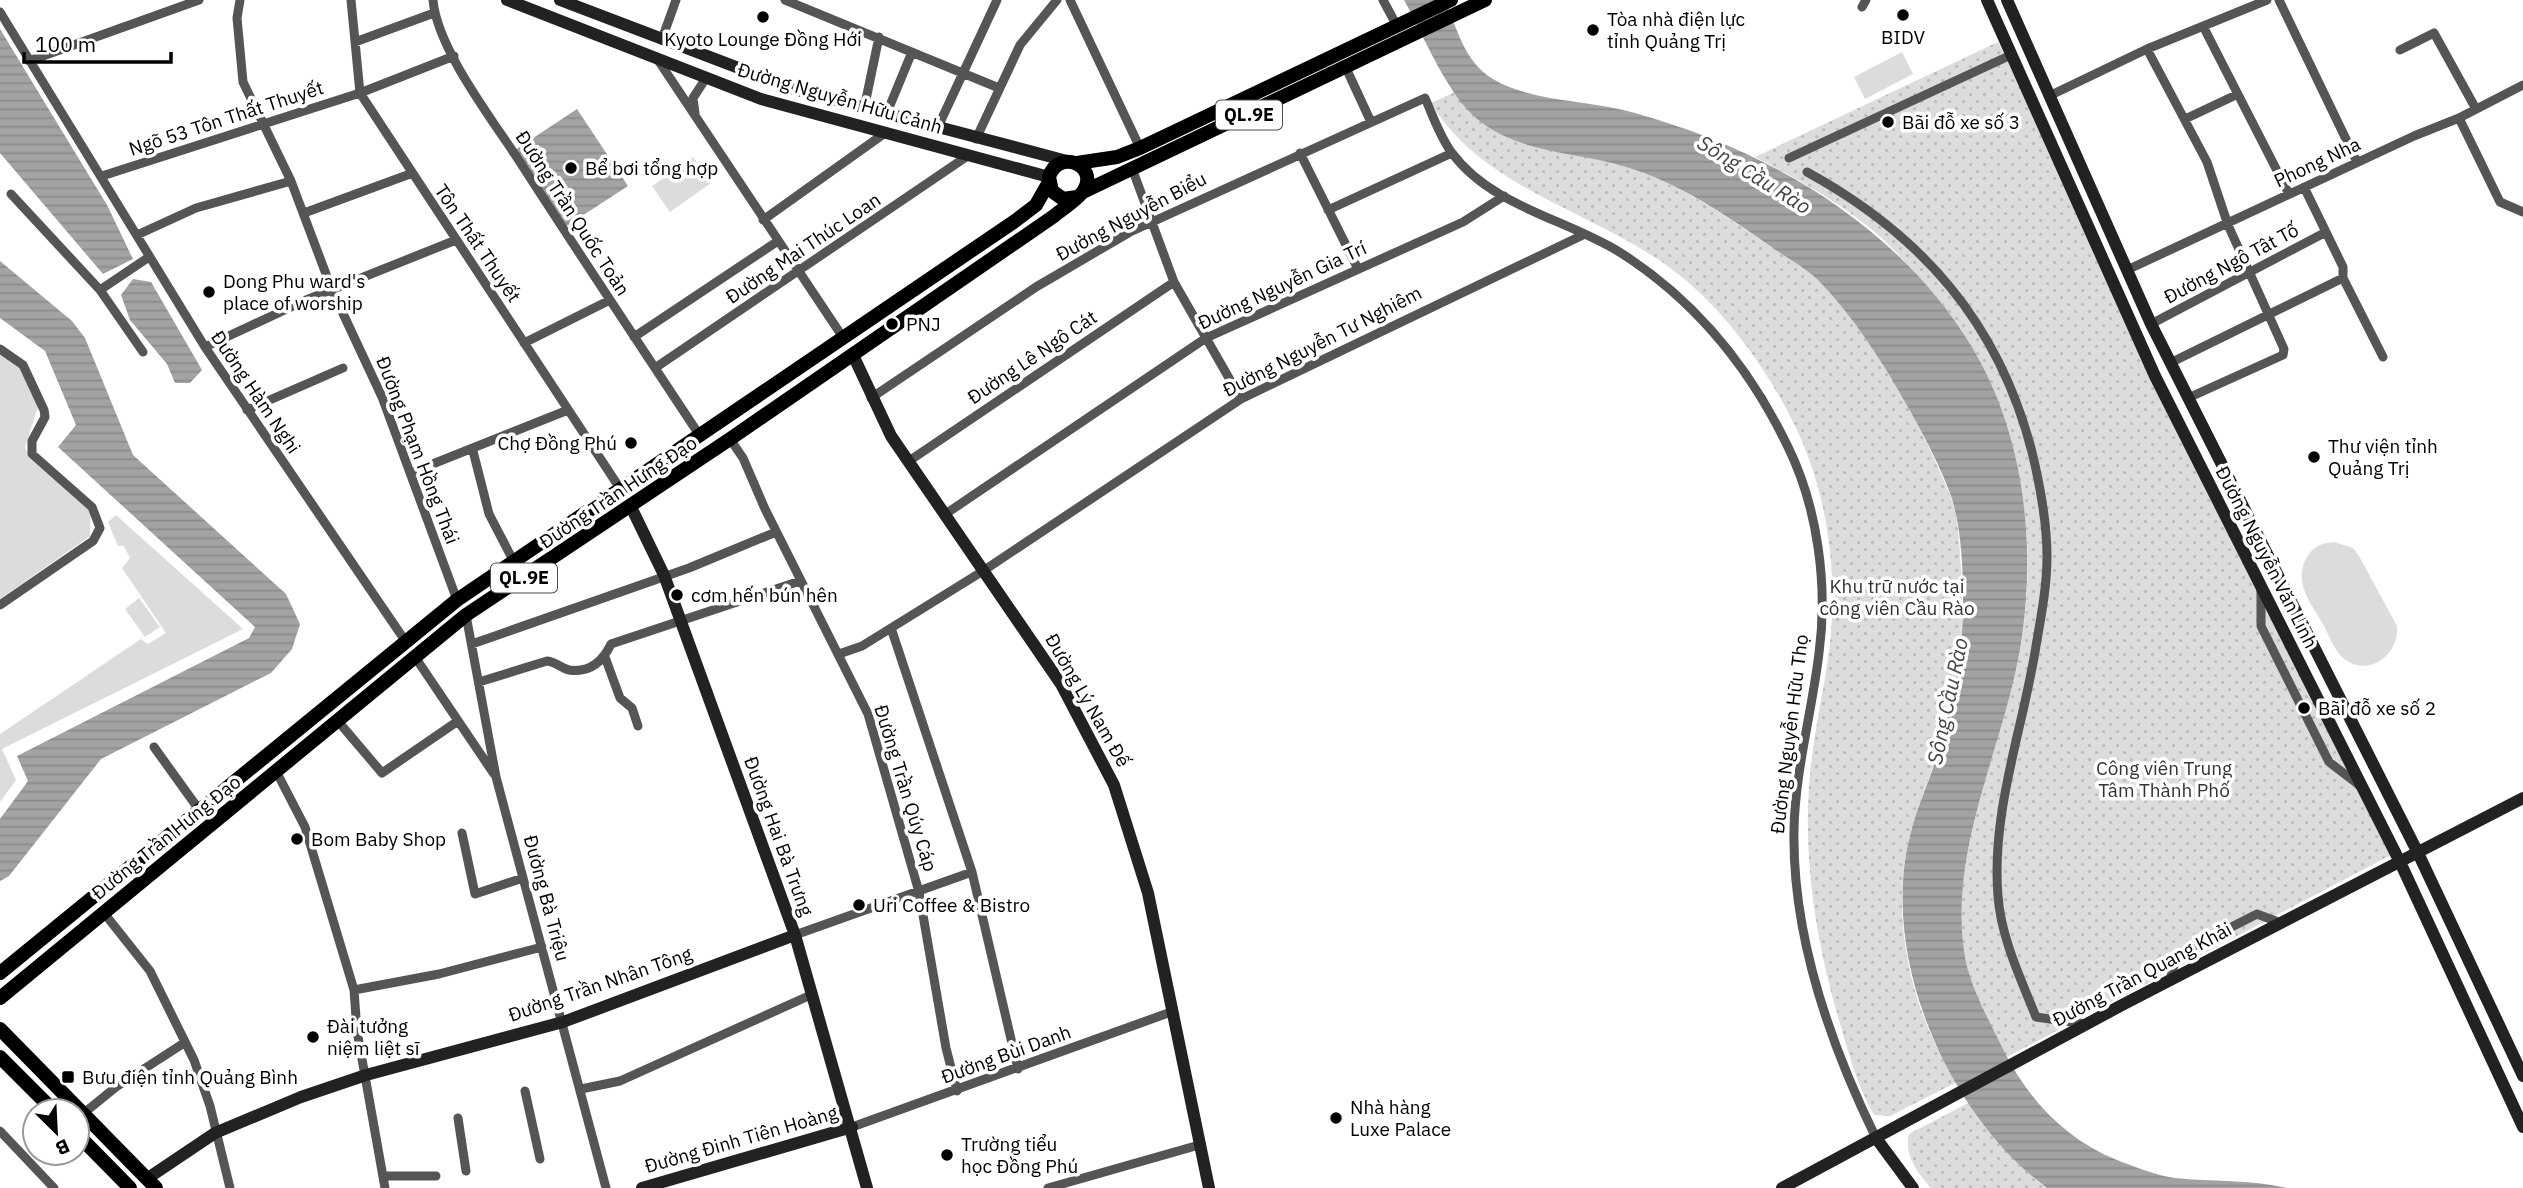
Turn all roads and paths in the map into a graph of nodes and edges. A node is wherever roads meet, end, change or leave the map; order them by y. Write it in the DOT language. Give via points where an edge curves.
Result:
graph roads {
  1 [pos="199,0"];
  2 [pos="240,0"];
  3 [pos="351,0"];
  4 [pos="433,0"];
  5 [pos="507,0"];
  6 [pos="560,0"];
  7 [pos="676,0"];
  8 [pos="785,0"];
  9 [pos="997,0"];
  10 [pos="1058,0"];
  11 [pos="1070,0"];
  12 [pos="1383,0"];
  13 [pos="1485,0"];
  14 [pos="1987,0"];
  15 [pos="2007,0"];
  16 [pos="2267,0"];
  17 [pos="2279,0"];
  18 [pos="1448,1"];
  19 [pos="0,12"];
  20 [pos="434,13"];
  21 [pos="1402,23"];
  22 [pos="2203,26"];
  23 [pos="879,37"];
  24 [pos="662,39"];
  25 [pos="355,42"];
  26 [pos="2028,47"];
  27 [pos="2147,48"];
  28 [pos="2400,50"];
  29 [pos="912,52"];
  30 [pos="2011,55"];
  31 [pos="454,56"];
  32 [pos="716,59"];
  33 [pos="658,60"];
  34 [pos="29,61"];
  35 [pos="1346,68"];
  36 [pos="964,74"];
  37 [pos="706,78"];
  38 [pos="2523,85"];
  39 [pos="999,88"];
  40 [pos="360,93"];
  41 [pos="2236,95"];
  42 [pos="2049,96"];
  43 [pos="1425,98"];
  44 [pos="864,109"];
  45 [pos="2476,109"];
  46 [pos="886,115"];
  47 [pos="2459,118"];
  48 [pos="2185,119"];
  49 [pos="698,121"];
  50 [pos="1371,122"];
  51 [pos="263,124"];
  52 [pos="937,129"];
  53 [pos="885,133"];
  54 [pos="976,139"];
  55 [pos="1140,148"];
  56 [pos="1300,153"];
  57 [pos="1452,153"];
  58 [pos="970,155"];
  59 [pos="1789,158"];
  60 [pos="1072,162"];
  61 [pos="2357,162"];
  62 [pos="1133,171"];
  63 [pos="1807,172"];
  64 [pos="410,173"];
  65 [pos="102,176"];
  66 [pos="1049,180"];
  67 [pos="291,181"];
  68 [pos="2304,187"];
  69 [pos="11,194"];
  70 [pos="2289,194"];
  71 [pos="1080,195"];
  72 [pos="1504,197"];
  73 [pos="1328,210"];
  74 [pos="2523,212"];
  75 [pos="304,213"];
  76 [pos="763,220"];
  77 [pos="1151,221"];
  78 [pos="2228,225"];
  79 [pos="2326,232"];
  80 [pos="137,234"];
  81 [pos="1585,234"];
  82 [pos="456,240"];
  83 [pos="778,241"];
  84 [pos="149,257"];
  85 [pos="1358,269"];
  86 [pos="2127,270"];
  87 [pos="2249,271"];
  88 [pos="800,272"];
  89 [pos="2343,278"];
  90 [pos="1174,282"];
  91 [pos="100,290"];
  92 [pos="332,290"];
  93 [pos="608,301"];
  94 [pos="2268,315"];
  95 [pos="2151,324"];
  96 [pos="634,337"];
  97 [pos="1206,338"];
  98 [pos="844,339"];
  99 [pos="524,343"];
  100 [pos="205,347"];
  101 [pos="0,349"];
  102 [pos="143,352"];
  103 [pos="853,355"];
  104 [pos="2383,358"];
  105 [pos="2170,363"];
  106 [pos="343,368"];
  107 [pos="655,368"];
  108 [pos="871,398"];
  109 [pos="2188,398"];
  110 [pos="1241,399"];
  111 [pos="247,410"];
  112 [pos="568,410"];
  113 [pos="700,436"];
  114 [pos="730,439"];
  115 [pos="473,451"];
  116 [pos="909,461"];
  117 [pos="410,473"];
  118 [pos="621,490"];
  119 [pos="631,506"];
  120 [pos="944,515"];
  121 [pos="776,532"];
  122 [pos="514,562"];
  123 [pos="983,571"];
  124 [pos="664,575"];
  125 [pos="800,581"];
  126 [pos="2261,587"];
  127 [pos="457,600"];
  128 [pos="0,606"];
  129 [pos="467,615"];
  130 [pos="681,620"];
  131 [pos="891,628"];
  132 [pos="406,642"];
  133 [pos="472,643"];
  134 [pos="839,654"];
  135 [pos="415,657"];
  136 [pos="605,657"];
  137 [pos="479,682"];
  138 [pos="338,720"];
  139 [pos="458,721"];
  140 [pos="638,726"];
  141 [pos="154,747"];
  142 [pos="276,771"];
  143 [pos="495,777"];
  144 [pos="2363,787"];
  145 [pos="2523,798"];
  146 [pos="200,811"];
  147 [pos="208,827"];
  148 [pos="462,833"];
  149 [pos="2418,853"];
  150 [pos="2400,862"];
  151 [pos="972,873"];
  152 [pos="523,878"];
  153 [pos="919,892"];
  154 [pos="104,912"];
  155 [pos="2281,923"];
  156 [pos="795,935"];
  157 [pos="542,947"];
  158 [pos="0,973"];
  159 [pos="2171,980"];
  160 [pos="354,990"];
  161 [pos="813,994"];
  162 [pos="0,998"];
  163 [pos="1171,1012"];
  164 [pos="563,1022"];
  165 [pos="2087,1024"];
  166 [pos="0,1029"];
  167 [pos="184,1043"];
  168 [pos="2518,1053"];
  169 [pos="0,1057"];
  170 [pos="1018,1069"];
  171 [pos="366,1075"];
  172 [pos="2523,1076"];
  173 [pos="581,1089"];
  174 [pos="525,1091"];
  175 [pos="957,1091"];
  176 [pos="40,1097"];
  177 [pos="67,1097"];
  178 [pos="91,1108"];
  179 [pos="457,1118"];
  180 [pos="91,1121"];
  181 [pos="852,1127"];
  182 [pos="2523,1127"];
  183 [pos="0,1131"];
  184 [pos="215,1133"];
  185 [pos="1876,1138"];
  186 [pos="1199,1145"];
  187 [pos="91,1148"];
  188 [pos="540,1159"];
  189 [pos="467,1171"];
  190 [pos="383,1176"];
  191 [pos="436,1176"];
  192 [pos="152,1183"];
  193 [pos="54,1188"];
  194 [pos="130,1188"];
  195 [pos="136,1188"];
  196 [pos="230,1188"];
  197 [pos="385,1188"];
  198 [pos="606,1188"];
  199 [pos="642,1188"];
  200 [pos="867,1188"];
  201 [pos="1048,1188"];
  202 [pos="1209,1188"];
  203 [pos="1782,1188"];
  204 [pos="1913,1188"];
  1 -- 34 [label="street"];
  2 -- 51 [label="street, Đường Phạm Hồng Thái" via="237,18 243,82"];
  3 -- 25 [label="street, Tôn Thất Thuyết"];
  4 -- 20 [label="street, Đường Trần Quốc Toản"];
  5 -- 33 [label="street, Đường Nguyễn Hữu Cảnh"];
  6 -- 24 [label="street, Đường Nguyễn Hữu Cảnh"];
  7 -- 24 [label="street"];
  8 -- 23 [label="street"];
  9 -- 36 [label="street"];
  10 -- 39 [label="street" via="1020,45"];
  11 -- 55 [label="street"];
  12 -- 21 [label="street"];
  13 -- 35 [label="main road, Đường Trần Hưng Đạo / QL.9E"];
  14 -- 30 [label="street, Đường Nguyễn Văn Linh"];
  15 -- 26 [label="street, Đường Nguyễn Văn Linh"];
  16 -- 22 [label="street"];
  17 -- 61 [label="street"];
  18 -- 21 [label="main road, QL.9E"];
  19 -- 34 [label="street, Đường Hàm Nghi"];
  20 -- 25 [label="street"];
  20 -- 31 [label="street, Đường Trần Quốc Toản"];
  21 -- 55 [label="main road, QL.9E"];
  22 -- 27 [label="street"];
  22 -- 41 [label="street"];
  23 -- 29 [label="street"];
  23 -- 44 [label="street"];
  24 -- 32 [label="street, Đường Nguyễn Hữu Cảnh"];
  24 -- 33 [label="street"];
  25 -- 40 [label="street, Tôn Thất Thuyết"];
  26 -- 30 [label="street"];
  26 -- 42 [label="street, Đường Nguyễn Văn Linh"];
  27 -- 42 [label="street"];
  27 -- 48 [label="street"];
  28 -- 45 [label="street" via="2434,33"];
  29 -- 36 [label="street"];
  29 -- 46 [label="street"];
  30 -- 59 [label="street"];
  30 -- 126 [label="street, Đường Nguyễn Văn Linh" via="2155,376"];
  31 -- 40 [label="street, Ngõ 53 Tôn Thất Thuyết"];
  31 -- 93 [label="street, Đường Trần Quốc Toản"];
  32 -- 37 [label="street"];
  32 -- 44 [label="street, Đường Nguyễn Hữu Cảnh"];
  33 -- 37 [label="street, Đường Nguyễn Hữu Cảnh"];
  33 -- 49 [label="street"];
  34 -- 65 [label="street, Đường Hàm Nghi"];
  35 -- 50 [label="street"];
  35 -- 62 [label="main road, Đường Trần Hưng Đạo / QL.9E"];
  36 -- 39 [label="street"];
  36 -- 52 [label="street"];
  37 -- 49 [label="street" via="693,102"];
  37 -- 53 [label="street, Đường Nguyễn Hữu Cảnh" via="781,105"];
  38 -- 45 [label="street, Phong Nha"];
  39 -- 54 [label="street"];
  40 -- 51 [label="street, Ngõ 53 Tôn Thất Thuyết"];
  40 -- 64 [label="street, Tôn Thất Thuyết"];
  41 -- 48 [label="street"];
  41 -- 70 [label="street"];
  42 -- 86 [label="street, Đường Nguyễn Văn Linh"];
  43 -- 50 [label="street, Đường Nguyễn Biểu"];
  43 -- 57 [label="street, Đường Nguyễn Hữu Thọ"];
  44 -- 46 [label="street, Đường Nguyễn Hữu Cảnh"];
  45 -- 47 [label="street, Phong Nha"];
  46 -- 52 [label="street, Đường Nguyễn Hữu Cảnh"];
  47 -- 61 [label="street, Phong Nha"];
  47 -- 74 [label="street" via="2500,202"];
  48 -- 78 [label="street" via="2207,162"];
  49 -- 76 [label="street"];
  50 -- 56 [label="street, Đường Nguyễn Biểu"];
  51 -- 65 [label="street, Ngõ 53 Tôn Thất Thuyết"];
  51 -- 67 [label="street, Đường Phạm Hồng Thái"];
  52 -- 54 [label="street, Đường Nguyễn Hữu Cảnh"];
  53 -- 58 [label="street, Đường Nguyễn Hữu Cảnh"];
  53 -- 76 [label="street"];
  54 -- 60 [label="street, Đường Nguyễn Hữu Cảnh"];
  55 -- 60 [label="main road, QL.9E" via="1117,157"];
  56 -- 73 [label="street"];
  56 -- 77 [label="street, Đường Nguyễn Biểu"];
  57 -- 72 [label="street, Đường Nguyễn Hữu Thọ"];
  57 -- 73 [label="street"];
  58 -- 66 [label="street, Đường Nguyễn Hữu Cảnh"];
  58 -- 88 [label="street, Đường Mai Thúc Loan"];
  60 -- 66 [label="main road" via="1055,166"];
  60 -- 71 [label="main road" via="1084,170 1087,179"];
  61 -- 68 [label="street, Phong Nha"];
  62 -- 71 [label="main road, Đường Trần Hưng Đạo / QL.9E"];
  62 -- 77 [label="street"];
  63 -- 165 [label="street" via="1885,223 1950,284 2009,379 2026,429 2037,473 2047,556 2036,647 1996,848 1998,899 2036,1017"];
  64 -- 75 [label="street"];
  64 -- 82 [label="street, Tôn Thất Thuyết"];
  65 -- 80 [label="street, Đường Hàm Nghi"];
  66 -- 71 [label="main road" via="1059,197"];
  66 -- 98 [label="main road, Đường Trần Hưng Đạo / QL.9E" via="1036,205"];
  67 -- 75 [label="street, Đường Phạm Hồng Thái"];
  67 -- 80 [label="street" via="196,208"];
  68 -- 70 [label="street, Phong Nha"];
  68 -- 79 [label="street"];
  69 -- 91 [label="street"];
  70 -- 78 [label="street, Phong Nha"];
  71 -- 103 [label="main road, Đường Trần Hưng Đạo / QL.9E"];
  72 -- 81 [label="street, Đường Nguyễn Hữu Thọ"];
  72 -- 85 [label="street, Đường Nguyễn Gia Trí" via="1463,222"];
  73 -- 85 [label="street"];
  75 -- 92 [label="street, Đường Phạm Hồng Thái"];
  76 -- 83 [label="street"];
  77 -- 90 [label="street"];
  77 -- 108 [label="street, Đường Nguyễn Biểu" via="1036,287"];
  78 -- 86 [label="street, Phong Nha"];
  78 -- 87 [label="street"];
  79 -- 87 [label="street, Đường Ngô Tât Tố"];
  79 -- 89 [label="street" via="2343,267"];
  80 -- 84 [label="street, Đường Hàm Nghi"];
  81 -- 110 [label="street, Đường Nguyễn Tư Nghiêm"];
  81 -- 185 [label="street, Đường Nguyễn Hữu Thọ" via="1652,276 1720,338 1783,437 1807,496 1817,551 1821,634 1794,820 1799,903 1825,1020"];
  82 -- 92 [label="street"];
  82 -- 99 [label="street, Tôn Thất Thuyết"];
  83 -- 88 [label="street"];
  83 -- 96 [label="street"];
  84 -- 91 [label="street"];
  84 -- 100 [label="street, Đường Hàm Nghi"];
  85 -- 97 [label="street, Đường Nguyễn Gia Trí"];
  86 -- 95 [label="street, Đường Nguyễn Văn Linh"];
  87 -- 94 [label="street"];
  87 -- 95 [label="street, Đường Ngô Tât Tố"];
  88 -- 98 [label="street"];
  88 -- 107 [label="street, Đường Mai Thúc Loan"];
  89 -- 94 [label="street"];
  89 -- 104 [label="street"];
  90 -- 97 [label="street"];
  90 -- 116 [label="street, Đường Lê Ngô Cát"];
  91 -- 102 [label="street"];
  92 -- 100 [label="street"];
  92 -- 117 [label="street, Đường Phạm Hồng Thái" via="382,397"];
  93 -- 96 [label="street, Đường Trần Quốc Toản"];
  93 -- 99 [label="street"];
  94 -- 105 [label="street"];
  94 -- 109 [label="street" via="2283,355"];
  95 -- 105 [label="street, Đường Nguyễn Văn Linh"];
  96 -- 107 [label="street, Đường Trần Quốc Toản"];
  97 -- 110 [label="street"];
  97 -- 120 [label="street, Đường Nguyễn Gia Trí"];
  98 -- 103 [label="main road"];
  98 -- 113 [label="main road, Đường Trần Hưng Đạo / QL.9E"];
  99 -- 112 [label="street, Tôn Thất Thuyết"];
  100 -- 111 [label="street, Đường Hàm Nghi"];
  101 -- 128 [label="street" via="23,365 44,410 32,454 96,512 100,528 93,541"];
  103 -- 108 [label="street, Đường Lý Nam Đế"];
  103 -- 114 [label="main road, Đường Trần Hưng Đạo / QL.9E"];
  105 -- 109 [label="street, Đường Nguyễn Văn Linh"];
  106 -- 111 [label="street"];
  107 -- 113 [label="street, Đường Trần Quốc Toản"];
  108 -- 116 [label="street, Đường Lý Nam Đế"];
  109 -- 149 [label="street, Đường Nguyễn Văn Linh"];
  110 -- 123 [label="street, Đường Nguyễn Tư Nghiêm"];
  111 -- 132 [label="street, Đường Hàm Nghi"];
  112 -- 115 [label="street"];
  112 -- 118 [label="street, Tôn Thất Thuyết"];
  113 -- 118 [label="main road, Đường Trần Hưng Đạo / QL.9E"];
  114 -- 119 [label="main road, Đường Trần Hưng Đạo / QL.9E"];
  114 -- 121 [label="street, Đường Trần Qúy Cáp"];
  115 -- 117 [label="street"];
  115 -- 122 [label="street" via="491,520"];
  116 -- 120 [label="street, Đường Lý Nam Đế"];
  117 -- 127 [label="street, Đường Phạm Hồng Thái"];
  118 -- 119 [label="main road"];
  118 -- 122 [label="main road, Đường Trần Hưng Đạo / QL.9E"];
  119 -- 124 [label="street, Đường Hai Bà Trưng"];
  119 -- 129 [label="main road, Đường Trần Hưng Đạo / QL.9E"];
  120 -- 123 [label="street, Đường Lý Nam Đế"];
  121 -- 124 [label="street"];
  121 -- 125 [label="street, Đường Trần Qúy Cáp"];
  122 -- 127 [label="main road, Đường Trần Hưng Đạo / QL.9E"];
  123 -- 131 [label="street, Đường Nguyễn Tư Nghiêm"];
  123 -- 163 [label="street, Đường Lý Nam Đế" via="1061,684 1114,785 1148,893"];
  124 -- 130 [label="street, Đường Hai Bà Trưng"];
  124 -- 133 [label="street"];
  125 -- 130 [label="street"];
  125 -- 134 [label="street, Đường Trần Qúy Cáp"];
  126 -- 144 [label="street, Đường Nguyễn Văn Linh"];
  126 -- 144 [label="street" via="2261,626 2329,762"];
  127 -- 132 [label="main road, Đường Trần Hưng Đạo / QL.9E"];
  129 -- 133 [label="street, Đường Bà Triệu"];
  129 -- 135 [label="main road, Đường Trần Hưng Đạo / QL.9E"];
  130 -- 136 [label="street" via="611,644"];
  130 -- 156 [label="street, Đường Hai Bà Trưng"];
  131 -- 134 [label="street, Đường Nguyễn Tư Nghiêm"];
  131 -- 151 [label="street"];
  132 -- 135 [label="main road"];
  132 -- 146 [label="main road, Đường Trần Hưng Đạo / QL.9E"];
  133 -- 137 [label="street, Đường Bà Triệu"];
  134 -- 153 [label="street, Đường Trần Qúy Cáp" via="868,714"];
  135 -- 138 [label="main road, Đường Trần Hưng Đạo / QL.9E"];
  135 -- 139 [label="street"];
  136 -- 137 [label="street" via="587,668 570,670 547,662"];
  136 -- 140 [label="street" via="620,698 632,708"];
  137 -- 143 [label="street, Đường Bà Triệu"];
  138 -- 139 [label="street" via="382,773"];
  138 -- 142 [label="main road, Đường Trần Hưng Đạo / QL.9E"];
  139 -- 143 [label="street"];
  141 -- 146 [label="street"];
  142 -- 147 [label="main road, Đường Trần Hưng Đạo / QL.9E"];
  142 -- 160 [label="street" via="305,827"];
  143 -- 152 [label="street, Đường Bà Triệu"];
  144 -- 150 [label="street, Đường Nguyễn Văn Linh"];
  145 -- 149 [label="street, Đường Trần Quang Khải"];
  146 -- 147 [label="main road"];
  146 -- 158 [label="main road, Đường Trần Hưng Đạo / QL.9E"];
  147 -- 154 [label="main road, Đường Trần Hưng Đạo / QL.9E"];
  148 -- 152 [label="street" via="475,894"];
  149 -- 150 [label="street, Đường Trần Quang Khải"];
  149 -- 168 [label="street, Đường Nguyễn Văn Linh"];
  150 -- 155 [label="street, Đường Trần Quang Khải"];
  150 -- 182 [label="street, Đường Nguyễn Văn Linh"];
  151 -- 153 [label="street"];
  151 -- 170 [label="street"];
  152 -- 157 [label="street, Đường Bà Triệu"];
  153 -- 156 [label="street"];
  153 -- 175 [label="street, Đường Trần Qúy Cáp"];
  154 -- 162 [label="main road, Đường Trần Hưng Đạo / QL.9E"];
  154 -- 167 [label="street" via="150,971"];
  155 -- 159 [label="street, Đường Trần Quang Khải"];
  155 -- 159 [label="street" via="2257,914 2177,955"];
  156 -- 161 [label="street, Đường Hai Bà Trưng"];
  156 -- 164 [label="street, Đường Trần Nhân Tông"];
  157 -- 160 [label="street"];
  157 -- 164 [label="street, Đường Bà Triệu"];
  159 -- 165 [label="street, Đường Trần Quang Khải"];
  160 -- 171 [label="street"];
  161 -- 173 [label="street" via="620,1081"];
  161 -- 181 [label="street, Đường Hai Bà Trưng"];
  163 -- 170 [label="street, Đường Bùi Danh"];
  163 -- 186 [label="street, Đường Lý Nam Đế"];
  164 -- 171 [label="street, Đường Trần Nhân Tông"];
  164 -- 173 [label="street, Đường Bà Triệu"];
  165 -- 185 [label="street, Đường Trần Quang Khải"];
  166 -- 177 [label="main road"];
  167 -- 178 [label="street"];
  167 -- 184 [label="street" via="203,1083"];
  168 -- 172 [label="street, Đường Nguyễn Văn Linh"];
  169 -- 176 [label="main road"];
  170 -- 175 [label="street, Đường Bùi Danh"];
  171 -- 184 [label="street, Đường Trần Nhân Tông"];
  171 -- 190 [label="street"];
  173 -- 198 [label="street, Đường Bà Triệu"];
  174 -- 188 [label="street"];
  175 -- 181 [label="street, Đường Bùi Danh"];
  179 -- 189 [label="street"];
  180 -- 192 [label="main road"];
  181 -- 199 [label="street, Đường Đinh Tiên Hoàng"];
  181 -- 200 [label="street, Đường Hai Bà Trưng"];
  183 -- 193 [label="street"];
  184 -- 192 [label="street, Đường Trần Nhân Tông"];
  184 -- 196 [label="street"];
  185 -- 203 [label="street, Đường Trần Quang Khải"];
  185 -- 204 [label="street, Đường Nguyễn Hữu Thọ"];
  186 -- 201 [label="street"];
  186 -- 202 [label="street, Đường Lý Nam Đế"];
  187 -- 194 [label="main road"];
  190 -- 191 [label="street"];
  190 -- 197 [label="street"];
  192 -- 195 [label="main road"];
}
